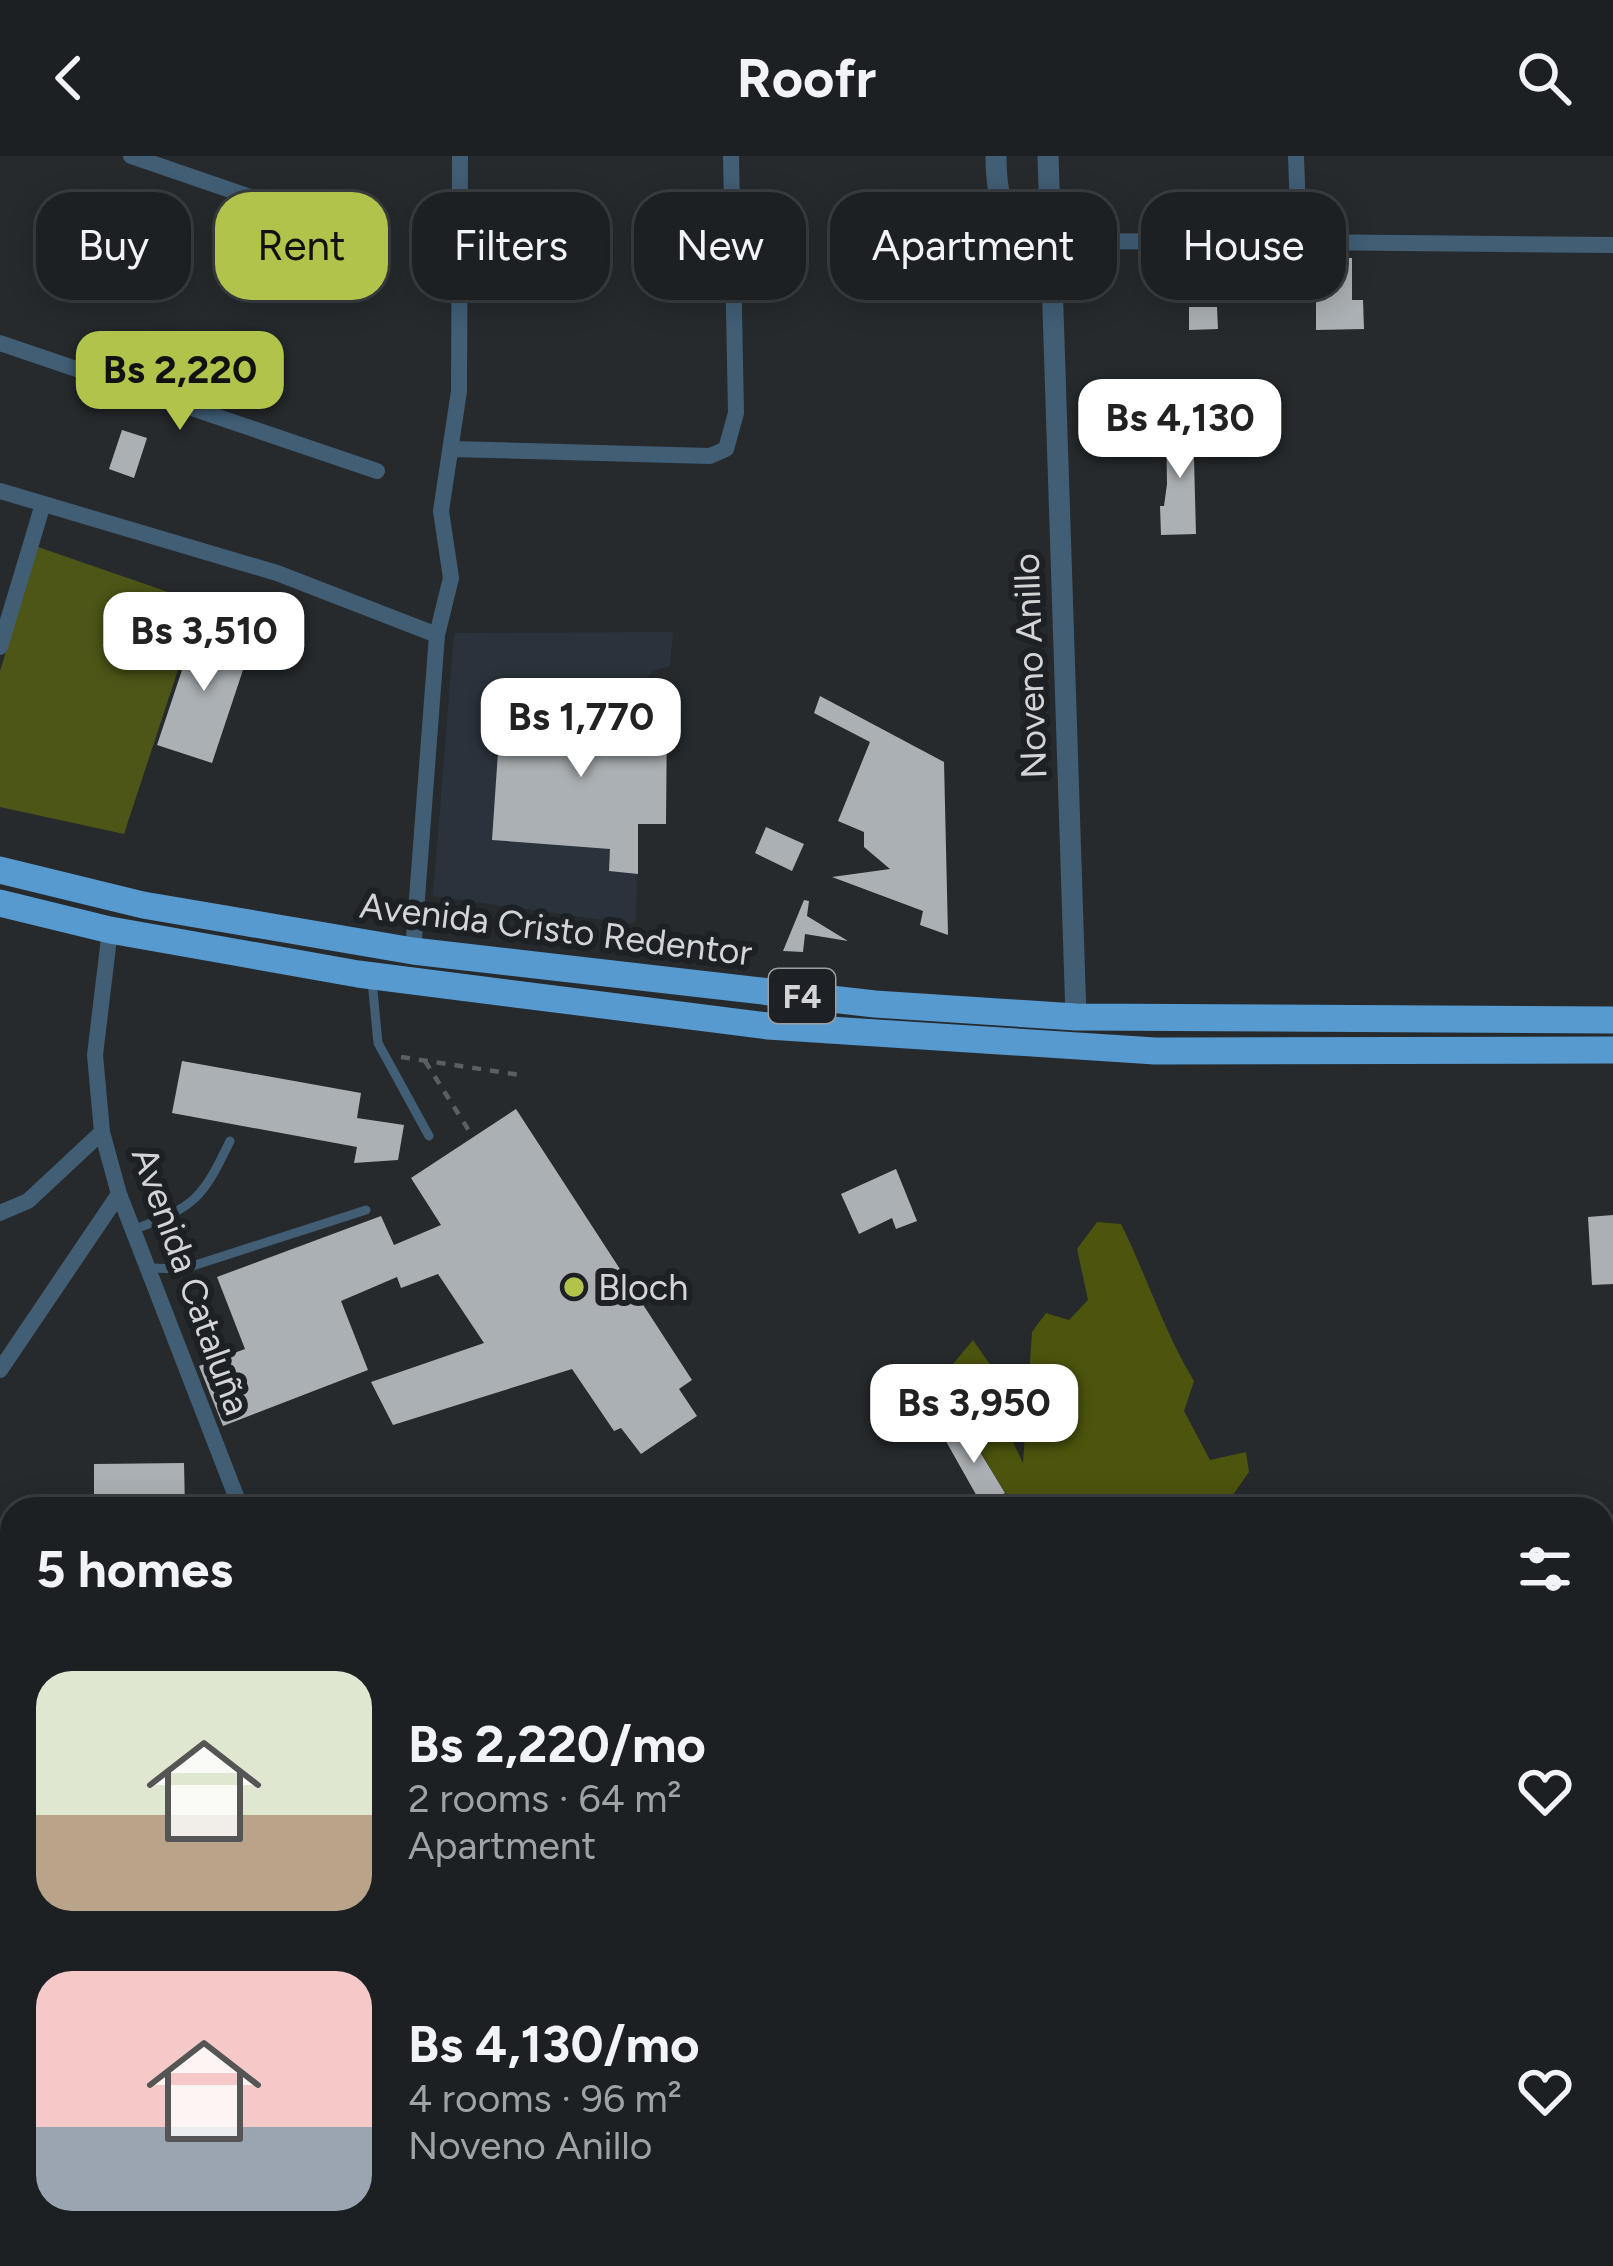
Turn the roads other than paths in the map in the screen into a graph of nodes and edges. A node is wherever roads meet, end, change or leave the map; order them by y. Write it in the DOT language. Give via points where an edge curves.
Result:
graph roads {
  1 [pos="131,156"];
  2 [pos="460,156"];
  3 [pos="731,156"];
  4 [pos="996,156"];
  5 [pos="1048,156"];
  6 [pos="1297,156"];
  7 [pos="236,192"];
  8 [pos="1002,192"];
  9 [pos="1048,192"];
  10 [pos="1298,192"];
  11 [pos="1346,242"];
  12 [pos="1613,245"];
  13 [pos="1050,300"];
  14 [pos="0,343"];
  15 [pos="451,449"];
  16 [pos="377,471"];
  17 [pos="0,490"];
  18 [pos="44,504"];
  19 [pos="437,635"];
  20 [pos="0,647"];
  21 [pos="0,870"];
  22 [pos="0,903"];
  23 [pos="110,930"];
  24 [pos="413,951"];
  25 [pos="372,976"];
  26 [pos="1076,1017"];
  27 [pos="1613,1020"];
  28 [pos="1613,1050"];
  29 [pos="102,1132"];
  30 [pos="429,1136"];
  31 [pos="230,1142"];
  32 [pos="119,1194"];
  33 [pos="366,1210"];
  34 [pos="0,1213"];
  35 [pos="135,1229"];
  36 [pos="150,1268"];
  37 [pos="0,1370"];
  38 [pos="237,1497"];
  1 -- 7 [label="street"];
  2 -- 15 [label="street" via="459,391"];
  3 -- 15 [label="street" via="736,413 726,449 710,457"];
  4 -- 8 [label="street"];
  5 -- 9 [label="street, Noveno Anillo"];
  6 -- 10 [label="street"];
  11 -- 12 [label="street"];
  13 -- 26 [label="street, Noveno Anillo"];
  14 -- 16 [label="street"];
  15 -- 19 [label="street" via="441,511 451,578"];
  17 -- 18 [label="street"];
  18 -- 19 [label="street" via="277,574"];
  18 -- 20 [label="street"];
  19 -- 24 [label="street"];
  21 -- 24 [label="highway, Avenida Cristo Redentor / F4" via="142,905"];
  22 -- 23 [label="highway, Avenida Cristo Redentor / F4"];
  23 -- 25 [label="highway, Avenida Cristo Redentor / F4"];
  23 -- 29 [label="street, Avenida Cataluña" via="95,1055"];
  24 -- 26 [label="highway, Avenida Cristo Redentor / F4" via="875,1004"];
  25 -- 28 [label="highway, Avenida Cristo Redentor / F4" via="768,1026 1016,1045"];
  25 -- 30 [label="lane" via="384,1054"];
  26 -- 27 [label="highway, Avenida Cristo Redentor / F4"];
  29 -- 32 [label="street, Avenida Cataluña"];
  29 -- 34 [label="street" via="28,1201"];
  31 -- 35 [label="lane" via="183,1212"];
  32 -- 35 [label="street, Avenida Cataluña"];
  32 -- 37 [label="street"];
  33 -- 36 [label="lane" via="183,1269"];
  35 -- 36 [label="street, Avenida Cataluña"];
  36 -- 38 [label="street, Avenida Cataluña"];
}
